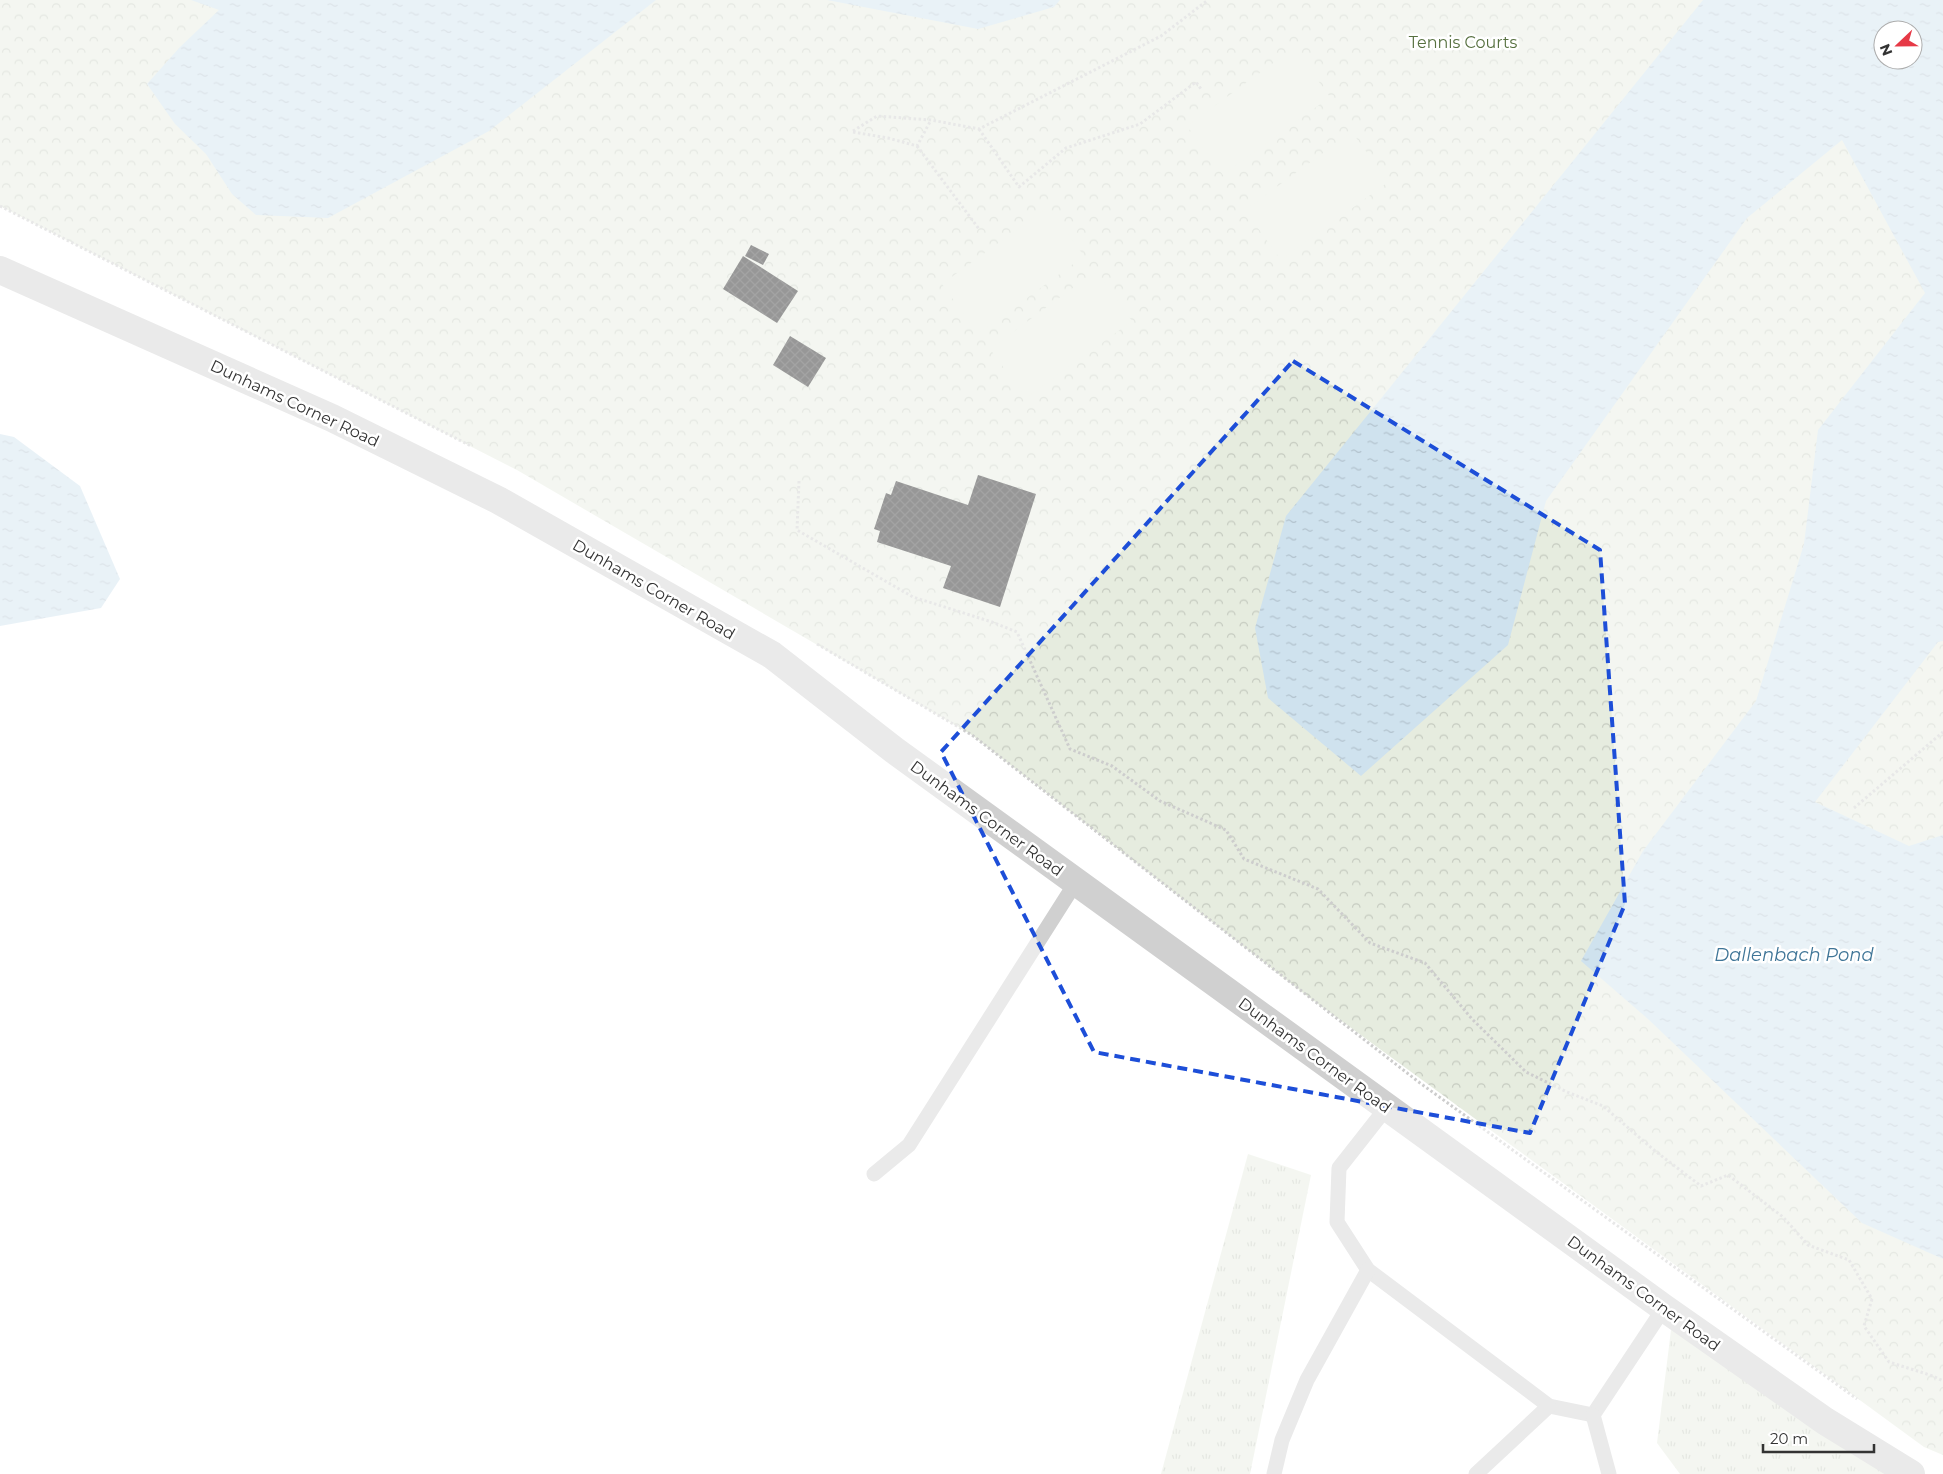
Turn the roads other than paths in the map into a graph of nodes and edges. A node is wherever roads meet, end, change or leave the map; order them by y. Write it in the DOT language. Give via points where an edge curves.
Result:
graph roads {
  1 [pos="0,270"];
  2 [pos="1076,882"];
  3 [pos="1387,1107"];
  4 [pos="874,1174"];
  5 [pos="1368,1270"];
  6 [pos="1664,1308"];
  7 [pos="1549,1406"];
  8 [pos="1592,1415"];
  9 [pos="1274,1474"];
  10 [pos="1476,1474"];
  11 [pos="1609,1474"];
  12 [pos="1911,1474"];
  1 -- 2 [label="street, Dunhams Corner Road" via="332,418 498,500 746,640 772,655 894,750"];
  2 -- 3 [label="street, Dunhams Corner Road"];
  2 -- 4 [label="lane" via="908,1145"];
  3 -- 5 [label="lane" via="1339,1168 1337,1222"];
  3 -- 6 [label="street, Dunhams Corner Road"];
  5 -- 7 [label="lane"];
  5 -- 9 [label="lane" via="1307,1380 1282,1440"];
  6 -- 8 [label="lane"];
  6 -- 12 [label="street, Dunhams Corner Road" via="1825,1421"];
  7 -- 8 [label="lane"];
  7 -- 10 [label="lane"];
  8 -- 11 [label="lane"];
}
